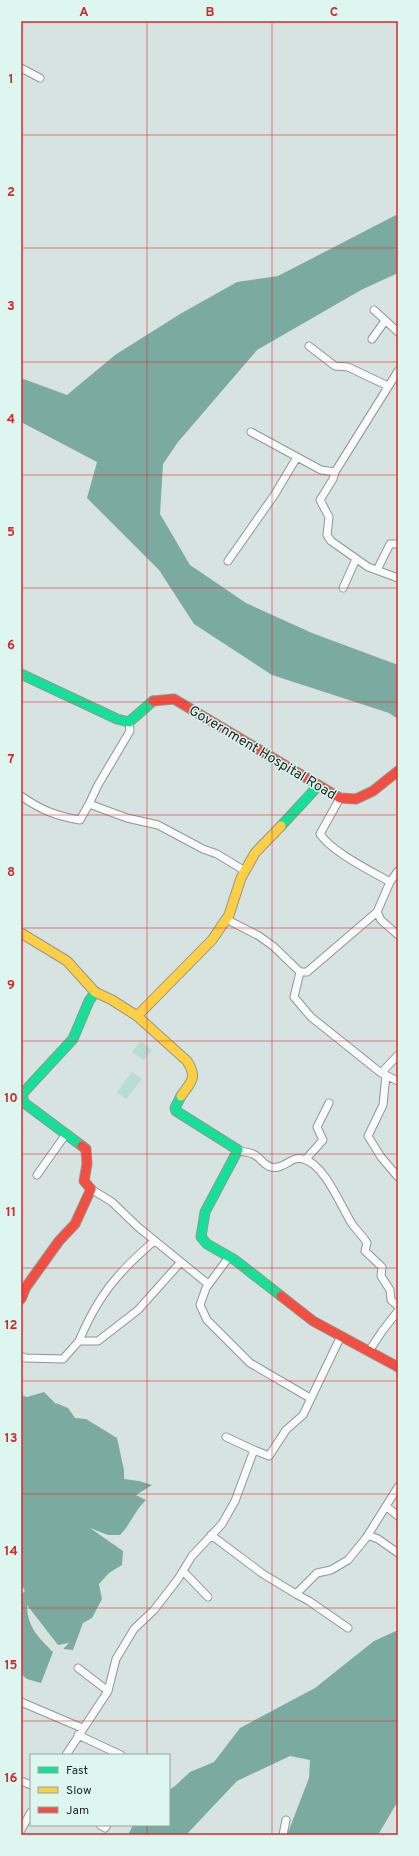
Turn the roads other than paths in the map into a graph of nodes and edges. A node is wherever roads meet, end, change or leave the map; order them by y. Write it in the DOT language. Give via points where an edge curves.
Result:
graph roads {
  1 [pos="21,68"];
  2 [pos="40,78"];
  3 [pos="374,310"];
  4 [pos="385,321"];
  5 [pos="398,332"];
  6 [pos="372,339"];
  7 [pos="310,346"];
  8 [pos="398,372"];
  9 [pos="388,386"];
  10 [pos="251,432"];
  11 [pos="297,457"];
  12 [pos="334,472"];
  13 [pos="398,544"];
  14 [pos="356,559"];
  15 [pos="228,561"];
  16 [pos="377,570"];
  17 [pos="398,578"];
  18 [pos="343,588"];
  19 [pos="21,674"];
  20 [pos="129,722"];
  21 [pos="398,771"];
  22 [pos="318,786"];
  23 [pos="21,796"];
  24 [pos="340,798"];
  25 [pos="89,804"];
  26 [pos="245,871"];
  27 [pos="398,871"];
  28 [pos="390,882"];
  29 [pos="377,912"];
  30 [pos="226,918"];
  31 [pos="21,933"];
  32 [pos="398,935"];
  33 [pos="300,972"];
  34 [pos="95,992"];
  35 [pos="137,1016"];
  36 [pos="398,1055"];
  37 [pos="383,1074"];
  38 [pos="398,1081"];
  39 [pos="22,1093"];
  40 [pos="329,1103"];
  41 [pos="66,1134"];
  42 [pos="238,1150"];
  43 [pos="306,1159"];
  44 [pos="37,1175"];
  45 [pos="398,1177"];
  46 [pos="91,1189"];
  47 [pos="154,1241"];
  48 [pos="228,1257"];
  49 [pos="180,1263"];
  50 [pos="208,1284"];
  51 [pos="21,1299"];
  52 [pos="398,1306"];
  53 [pos="398,1310"];
  54 [pos="341,1336"];
  55 [pos="79,1341"];
  56 [pos="370,1351"];
  57 [pos="21,1356"];
  58 [pos="398,1367"];
  59 [pos="310,1398"];
  60 [pos="226,1437"];
  61 [pos="254,1450"];
  62 [pos="398,1487"];
  63 [pos="386,1506"];
  64 [pos="398,1516"];
  65 [pos="211,1535"];
  66 [pos="368,1535"];
  67 [pos="398,1554"];
  68 [pos="183,1571"];
  69 [pos="296,1594"];
  70 [pos="208,1597"];
  71 [pos="348,1628"];
  72 [pos="78,1668"];
  73 [pos="108,1691"];
  74 [pos="21,1702"];
  75 [pos="80,1731"];
  76 [pos="67,1754"];
  77 [pos="119,1754"];
  78 [pos="21,1780"];
  79 [pos="30,1784"];
  80 [pos="30,1814"];
  81 [pos="286,1820"];
  82 [pos="21,1830"];
  83 [pos="283,1835"];
  1 -- 2 [label="street"];
  3 -- 4 [label="street"];
  4 -- 5 [label="street"];
  4 -- 6 [label="street"];
  7 -- 9 [label="street" via="335,366 348,367"];
  8 -- 9 [label="street"];
  9 -- 12 [label="street"];
  10 -- 11 [label="street"];
  11 -- 12 [label="street" via="321,470"];
  11 -- 15 [label="street" via="275,494"];
  12 -- 14 [label="street" via="333,479 320,500 329,517 327,536"];
  13 -- 16 [label="street" via="390,544"];
  14 -- 16 [label="street"];
  14 -- 18 [label="street"];
  16 -- 17 [label="street"];
  19 -- 20 [label="street" via="117,719"];
  20 -- 22 [label="street, Government Hospital Road" via="152,701 174,699 309,778"];
  20 -- 25 [label="street" via="130,731"];
  21 -- 24 [label="street, Government Hospital Road" via="373,791 356,799"];
  22 -- 24 [label="street, Government Hospital Road"];
  22 -- 26 [label="street" via="255,853"];
  23 -- 25 [label="street" via="57,816 80,820"];
  24 -- 28 [label="street" via="320,834 346,856"];
  25 -- 26 [label="street" via="158,826 217,854"];
  26 -- 30 [label="street"];
  27 -- 28 [label="street"];
  28 -- 29 [label="street"];
  29 -- 32 [label="street" via="381,920"];
  29 -- 33 [label="street" via="307,972"];
  30 -- 33 [label="street" via="273,946"];
  30 -- 35 [label="street" via="212,940"];
  31 -- 34 [label="street" via="67,962"];
  33 -- 37 [label="street" via="294,997 300,1006"];
  34 -- 35 [label="street"];
  34 -- 39 [label="street" via="89,999 77,1032"];
  35 -- 42 [label="street" via="187,1061 193,1070 194,1080 176,1104 176,1111"];
  36 -- 37 [label="street"];
  37 -- 38 [label="street"];
  37 -- 45 [label="street" via="383,1105 368,1136"];
  39 -- 41 [label="street" via="23,1102"];
  40 -- 43 [label="street" via="317,1126 323,1140"];
  41 -- 44 [label="street"];
  41 -- 46 [label="street" via="86,1149 84,1181"];
  42 -- 43 [label="street" via="253,1154 269,1167 278,1168 290,1160"];
  42 -- 48 [label="street" via="205,1212 201,1237 207,1244"];
  43 -- 52 [label="street" via="326,1178 353,1226 367,1243 365,1251 382,1266 381,1276 390,1290 392,1300"];
  46 -- 47 [label="street" via="112,1202"];
  46 -- 51 [label="street" via="75,1224 26,1287"];
  47 -- 49 [label="street"];
  47 -- 55 [label="street" via="119,1274 90,1315"];
  48 -- 50 [label="street"];
  48 -- 54 [label="street" via="313,1321"];
  49 -- 50 [label="street"];
  49 -- 55 [label="street" via="138,1310 98,1341"];
  50 -- 59 [label="street" via="200,1305 207,1320 250,1363"];
  53 -- 56 [label="street"];
  54 -- 56 [label="street"];
  54 -- 59 [label="street"];
  55 -- 57 [label="street" via="63,1359"];
  56 -- 58 [label="street"];
  59 -- 61 [label="street" via="304,1415 286,1430 269,1456"];
  60 -- 61 [label="street"];
  61 -- 65 [label="street" via="235,1501 222,1524"];
  62 -- 63 [label="street"];
  63 -- 64 [label="street"];
  63 -- 66 [label="street"];
  65 -- 68 [label="street" via="192,1556"];
  65 -- 69 [label="street" via="262,1574"];
  66 -- 67 [label="street"];
  66 -- 69 [label="street" via="348,1560 331,1570 317,1573"];
  68 -- 70 [label="street"];
  68 -- 73 [label="street" via="154,1610 134,1629 116,1659"];
  69 -- 71 [label="street"];
  72 -- 73 [label="street"];
  73 -- 75 [label="street"];
  74 -- 75 [label="street"];
  75 -- 76 [label="street"];
  75 -- 77 [label="street"];
  78 -- 79 [label="street"];
  80 -- 82 [label="street"];
  81 -- 83 [label="street"];
}
